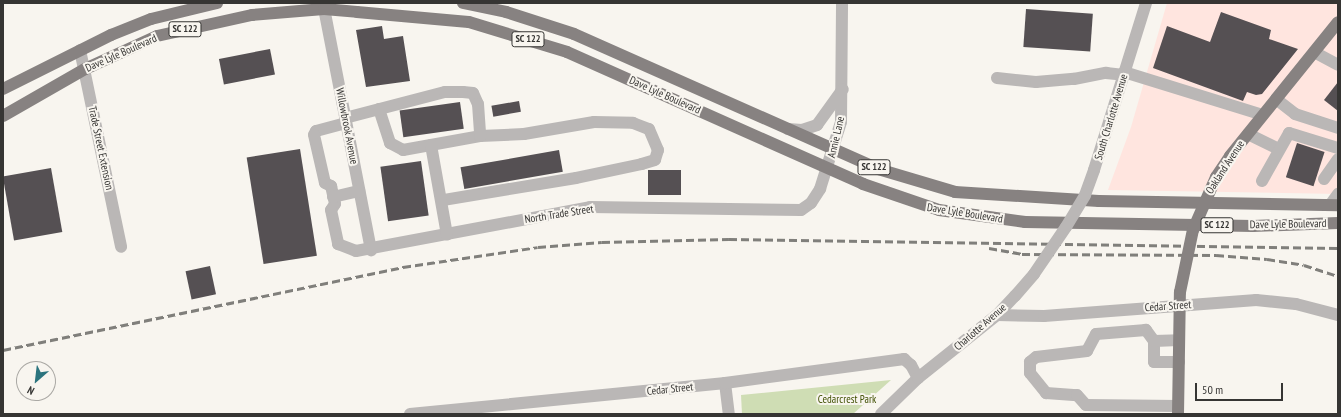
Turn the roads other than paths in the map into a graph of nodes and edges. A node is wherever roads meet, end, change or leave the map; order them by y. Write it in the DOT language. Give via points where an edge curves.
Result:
graph roads {
  1 [pos="217,3"];
  2 [pos="463,3"];
  3 [pos="842,3"];
  4 [pos="1146,3"];
  5 [pos="324,6"];
  6 [pos="1338,22"];
  7 [pos="80,50"];
  8 [pos="1314,52"];
  9 [pos="1338,65"];
  10 [pos="85,69"];
  11 [pos="1124,74"];
  12 [pos="997,78"];
  13 [pos="3,89"];
  14 [pos="842,89"];
  15 [pos="1276,99"];
  16 [pos="379,109"];
  17 [pos="1263,115"];
  18 [pos="3,116"];
  19 [pos="346,120"];
  20 [pos="1338,128"];
  21 [pos="786,129"];
  22 [pos="1248,134"];
  23 [pos="480,136"];
  24 [pos="432,144"];
  25 [pos="1338,148"];
  26 [pos="1280,149"];
  27 [pos="834,151"];
  28 [pos="1338,159"];
  29 [pos="828,169"];
  30 [pos="1324,179"];
  31 [pos="1262,181"];
  32 [pos="359,191"];
  33 [pos="1338,194"];
  34 [pos="333,197"];
  35 [pos="442,200"];
  36 [pos="1334,205"];
  37 [pos="774,211"];
  38 [pos="1338,223"];
  39 [pos="1066,227"];
  40 [pos="448,235"];
  41 [pos="121,247"];
  42 [pos="371,250"];
  43 [pos="1179,305"];
  44 [pos="997,315"];
  45 [pos="1338,315"];
  46 [pos="1179,340"];
  47 [pos="1154,341"];
  48 [pos="1179,362"];
  49 [pos="918,378"];
  50 [pos="725,383"];
  51 [pos="1086,410"];
  52 [pos="1148,410"];
  53 [pos="1178,410"];
  54 [pos="410,414"];
  55 [pos="729,414"];
  56 [pos="881,414"];
  1 -- 7 [label="main road, Dave Lyle Boulevard / SC 122" via="151,19"];
  2 -- 21 [label="main road, Dave Lyle Boulevard / SC 122" via="506,12 574,34"];
  3 -- 14 [label="street, Annie Lane"];
  4 -- 11 [label="street, South Charlotte Avenue"];
  5 -- 10 [label="main road, Dave Lyle Boulevard / SC 122" via="252,15 157,36"];
  5 -- 19 [label="street, Willowbrook Avenue"];
  5 -- 29 [label="main road, Dave Lyle Boulevard / SC 122" via="469,22 501,30 567,52"];
  6 -- 8 [label="main road, Oakland Avenue"];
  7 -- 10 [label="street, Trade Street Extension"];
  7 -- 13 [label="main road, Dave Lyle Boulevard / SC 122"];
  8 -- 9 [label="street"];
  8 -- 15 [label="main road, Oakland Avenue"];
  10 -- 18 [label="main road, Dave Lyle Boulevard / SC 122"];
  10 -- 41 [label="street, Trade Street Extension"];
  11 -- 12 [label="street" via="1106,73 1036,82"];
  11 -- 17 [label="street"];
  11 -- 39 [label="street, South Charlotte Avenue, bridge" via="1085,195"];
  14 -- 21 [label="street" via="817,125 802,130"];
  14 -- 27 [label="street, Annie Lane" via="841,122"];
  15 -- 17 [label="main road, Oakland Avenue"];
  15 -- 20 [label="street" via="1295,114"];
  16 -- 19 [label="street"];
  16 -- 23 [label="street" via="445,92 473,93 478,104"];
  16 -- 24 [label="street" via="390,142 397,148 403,150"];
  17 -- 22 [label="main road, Oakland Avenue"];
  19 -- 32 [label="street, Willowbrook Avenue"];
  19 -- 34 [label="street" via="316,131 314,135 325,183 331,186"];
  21 -- 27 [label="main road, Dave Lyle Boulevard / SC 122"];
  22 -- 26 [label="street"];
  22 -- 43 [label="main road, Oakland Avenue, bridge" via="1216,177 1192,230"];
  23 -- 24 [label="street"];
  23 -- 35 [label="street" via="524,134 594,122 633,123 649,130 658,150 655,160 642,164 576,178"];
  24 -- 35 [label="street"];
  25 -- 26 [label="street" via="1289,133"];
  26 -- 31 [label="street"];
  27 -- 29 [label="street, Annie Lane"];
  27 -- 36 [label="main road, Dave Lyle Boulevard / SC 122" via="910,180 955,192 1084,201"];
  28 -- 30 [label="street"];
  29 -- 37 [label="street, Annie Lane" via="811,203 793,211"];
  29 -- 38 [label="main road, Dave Lyle Boulevard / SC 122" via="915,204 960,214 1025,222 1253,226"];
  32 -- 34 [label="street"];
  32 -- 42 [label="street, Willowbrook Avenue"];
  33 -- 36 [label="street"];
  34 -- 42 [label="street, North Trade Street" via="335,204 331,210 338,244 356,251"];
  35 -- 40 [label="street"];
  37 -- 40 [label="street, North Trade Street" via="590,208"];
  39 -- 44 [label="street, Charlotte Avenue, bridge" via="1034,274"];
  40 -- 42 [label="street, North Trade Street"];
  43 -- 44 [label="street, Cedar Street" via="1044,316"];
  43 -- 45 [label="street, Cedar Street" via="1256,300 1296,304"];
  43 -- 46 [label="main road, Oakland Avenue"];
  44 -- 49 [label="street, Charlotte Avenue"];
  46 -- 47 [label="street"];
  46 -- 48 [label="main road, Oakland Avenue"];
  47 -- 48 [label="street" via="1154,362"];
  47 -- 51 [label="street" via="1146,330 1096,334 1086,351 1036,356 1030,362 1030,372 1046,394 1077,395"];
  48 -- 53 [label="main road, Oakland Avenue"];
  49 -- 50 [label="street, Cedar Street" via="911,365 904,359"];
  49 -- 56 [label="street, Charlotte Avenue"];
  50 -- 54 [label="street, Cedar Street"];
  50 -- 55 [label="street"];
  51 -- 52 [label="street"];
  52 -- 53 [label="street"];
}
